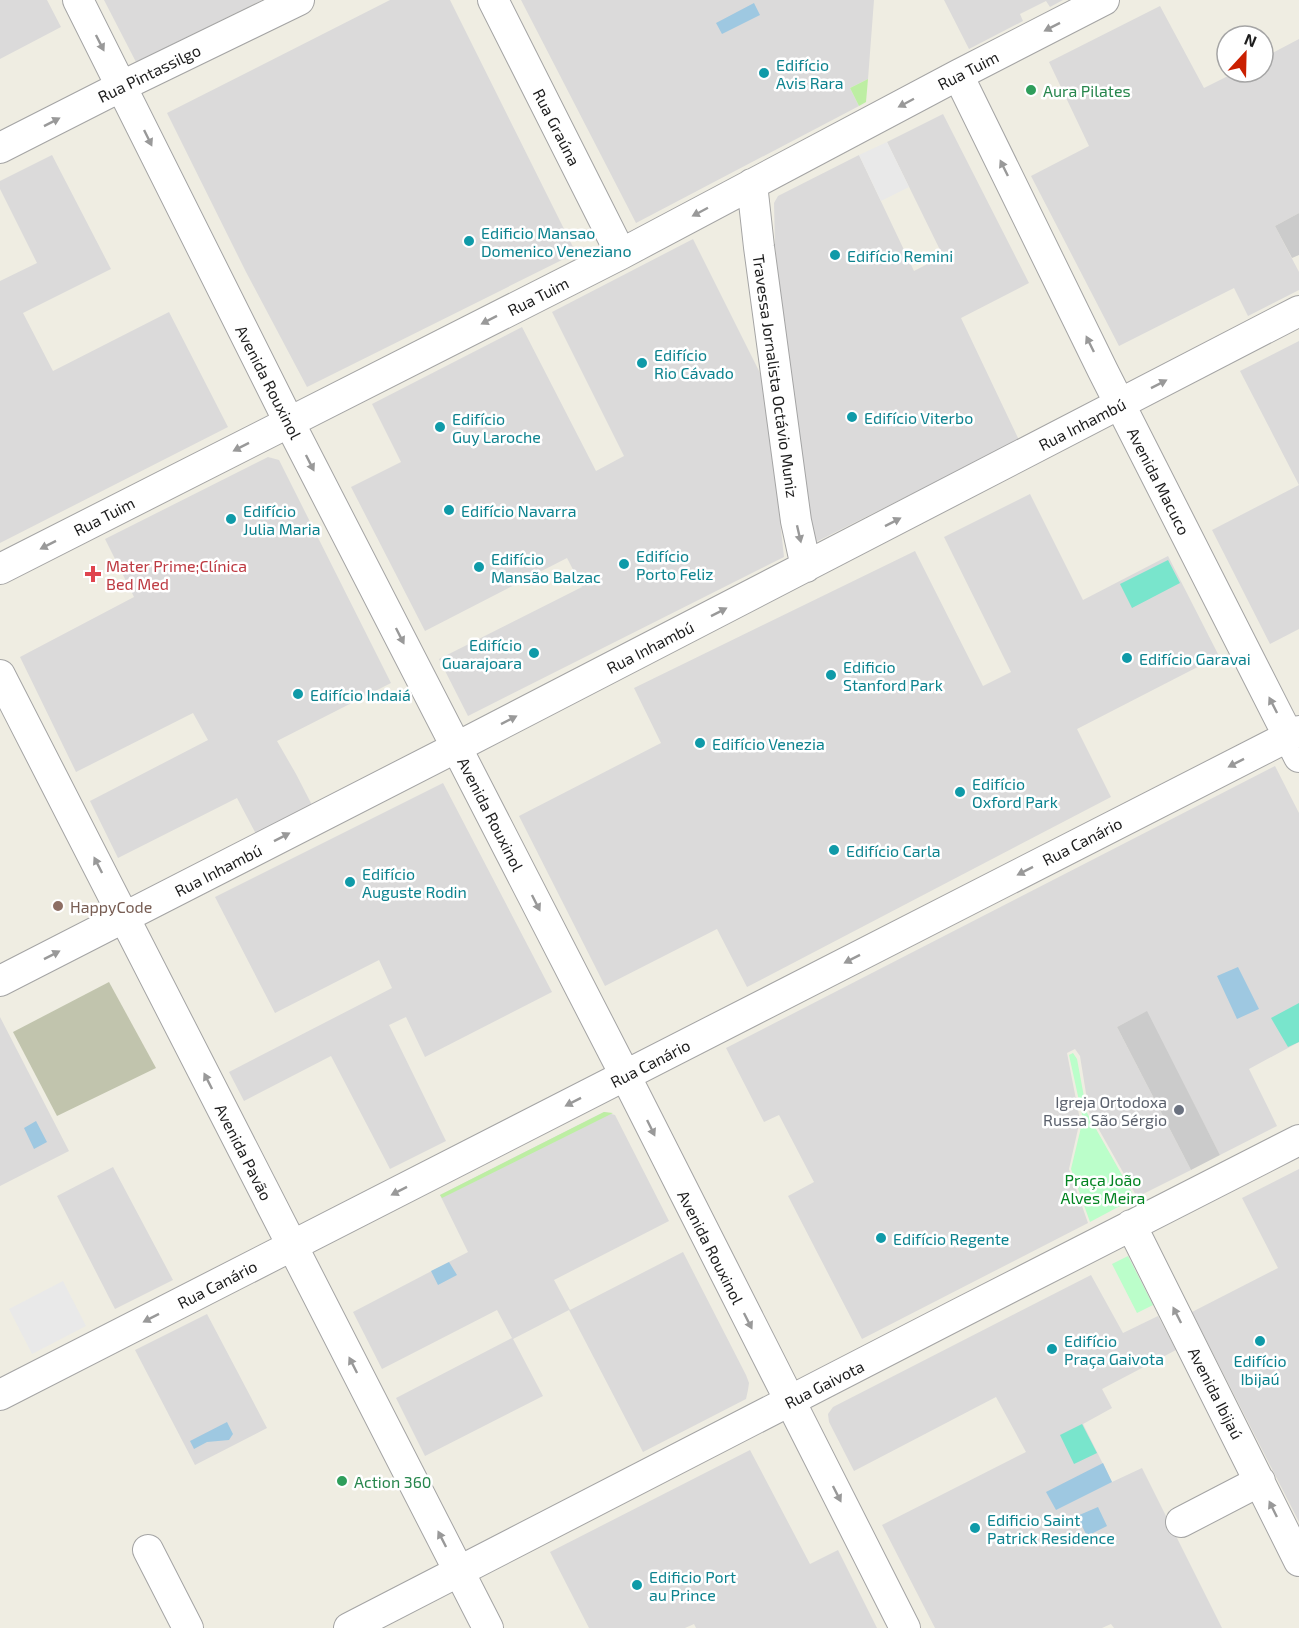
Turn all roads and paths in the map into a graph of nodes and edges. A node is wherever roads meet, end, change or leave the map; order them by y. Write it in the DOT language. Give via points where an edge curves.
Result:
graph roads {
  1 [pos="78,0"];
  2 [pos="299,0"];
  3 [pos="493,0"];
  4 [pos="1104,0"];
  5 [pos="958,75"];
  6 [pos="122,86"];
  7 [pos="0,148"];
  8 [pos="752,184"];
  9 [pos="621,254"];
  10 [pos="1299,311"];
  11 [pos="1120,404"];
  12 [pos="289,422"];
  13 [pos="806,567"];
  14 [pos="0,569"];
  15 [pos="0,675"];
  16 [pos="1295,741"];
  17 [pos="457,747"];
  18 [pos="125,917"];
  19 [pos="0,981"];
  20 [pos="625,1075"];
  21 [pos="1299,1140"];
  22 [pos="1131,1225"];
  23 [pos="292,1246"];
  24 [pos="0,1395"];
  25 [pos="789,1402"];
  26 [pos="1260,1481"];
  27 [pos="1181,1522"];
  28 [pos="148,1550"];
  29 [pos="1299,1561"];
  30 [pos="459,1572"];
  31 [pos="188,1628"];
  32 [pos="349,1628"];
  33 [pos="488,1628"];
  34 [pos="905,1628"];
  1 -- 6 [label="street, Avenida Rouxinol, one-way"];
  2 -- 6 [label="street, Rua Pintassilgo"];
  3 -- 9 [label="street, Rua Graúna"];
  4 -- 5 [label="street, Rua Tuim, one-way"];
  5 -- 8 [label="street, Rua Tuim, one-way"];
  11 -- 5 [label="street, Avenida Macuco, one-way"];
  7 -- 6 [label="street, Rua Pintassilgo, one-way"];
  6 -- 12 [label="street, Avenida Rouxinol, one-way"];
  8 -- 9 [label="street, Rua Tuim, one-way"];
  8 -- 13 [label="street, Travessa Jornalista Octávio Muniz, one-way" via="796,521"];
  9 -- 12 [label="street, Rua Tuim, one-way"];
  11 -- 10 [label="street, Rua Inhambú, one-way"];
  13 -- 11 [label="street, Rua Inhambú, one-way"];
  16 -- 11 [label="street, Avenida Macuco, one-way"];
  12 -- 14 [label="street, Rua Tuim, one-way"];
  12 -- 17 [label="street, Avenida Rouxinol, one-way"];
  17 -- 13 [label="street, Rua Inhambú, one-way"];
  18 -- 15 [label="street, Avenida Pavão, one-way"];
  16 -- 20 [label="street, Rua Canário, one-way"];
  18 -- 17 [label="street, Rua Inhambú, one-way"];
  17 -- 20 [label="street, Avenida Rouxinol, one-way"];
  19 -- 18 [label="street, Rua Inhambú, one-way"];
  23 -- 18 [label="street, Avenida Pavão, one-way"];
  20 -- 23 [label="street, Rua Canário, one-way"];
  20 -- 25 [label="street, Avenida Rouxinol, one-way"];
  21 -- 22 [label="street, Rua Gaivota"];
  22 -- 25 [label="street, Rua Gaivota"];
  26 -- 22 [label="street, Avenida Ibijaú, one-way"];
  23 -- 24 [label="street, Rua Canário, one-way"];
  30 -- 23 [label="street, Avenida Pavão, one-way"];
  25 -- 30 [label="street, Rua Gaivota"];
  25 -- 34 [label="street, Avenida Rouxinol, one-way"];
  26 -- 27 [label="street"];
  29 -- 26 [label="street, Avenida Ibijaú, one-way"];
  28 -- 31 [label="street"];
  30 -- 32 [label="street, Rua Gaivota"];
  30 -- 33 [label="street, Avenida Pavão"];
}
